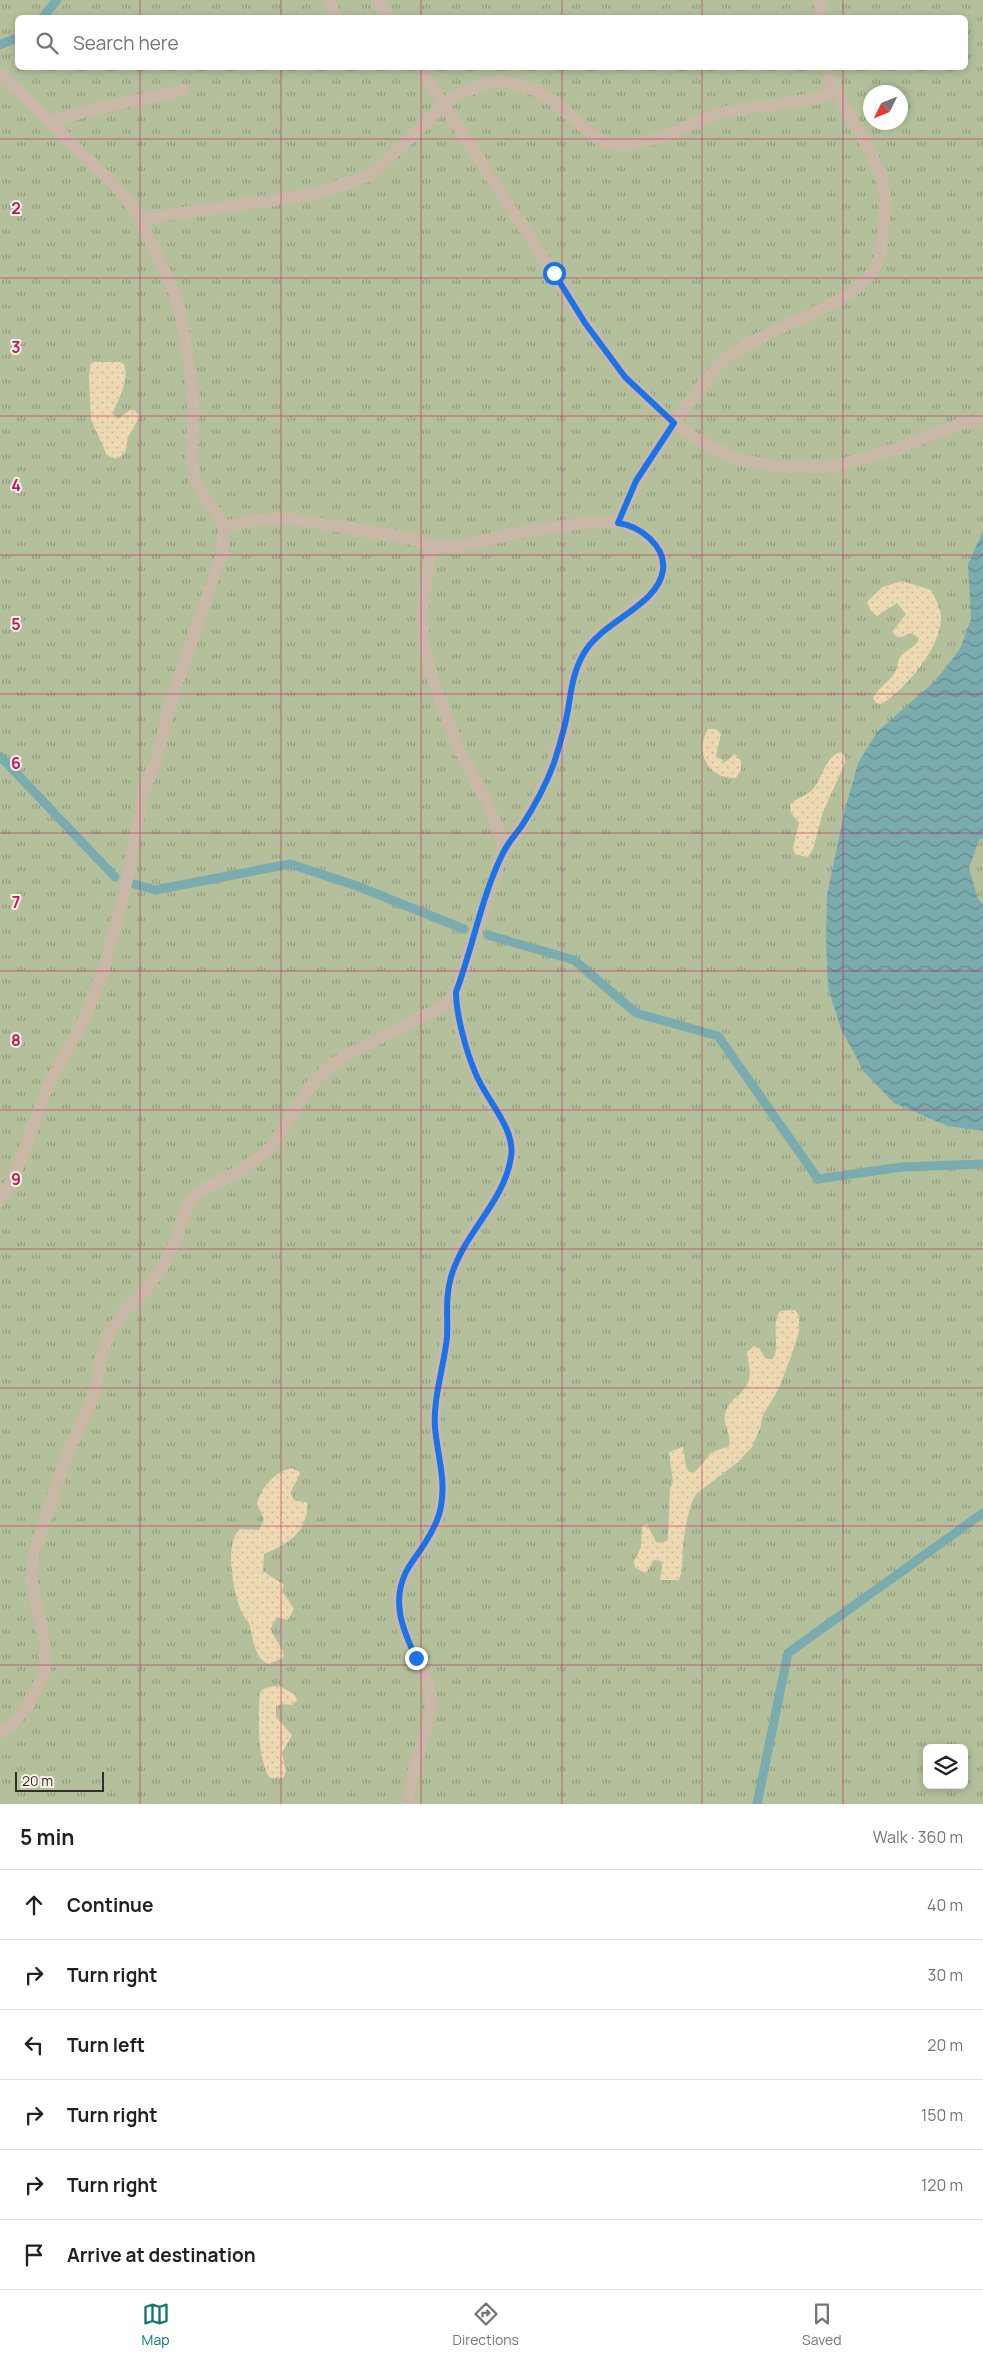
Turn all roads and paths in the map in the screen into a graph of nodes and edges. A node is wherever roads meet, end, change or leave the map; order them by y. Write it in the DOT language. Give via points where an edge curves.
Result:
graph roads {
  1 [pos="329,0"];
  2 [pos="377,0"];
  3 [pos="821,0"];
  4 [pos="335,15"];
  5 [pos="386,15"];
  6 [pos="819,15"];
  7 [pos="421,70"];
  8 [pos="828,70"];
  9 [pos="0,74"];
  10 [pos="834,86"];
  11 [pos="183,90"];
  12 [pos="444,104"];
  13 [pos="51,121"];
  14 [pos="140,219"];
  15 [pos="983,421"];
  16 [pos="674,423"];
  17 [pos="618,523"];
  18 [pos="223,527"];
  19 [pos="432,545"];
  20 [pos="501,856"];
  21 [pos="456,992"];
  22 [pos="0,1201"];
  23 [pos="0,1733"];
  24 [pos="408,1804"];
  1 -- 4 [label="lane"];
  2 -- 5 [label="lane"];
  3 -- 6 [label="lane"];
  7 -- 12 [label="lane"];
  8 -- 10 [label="lane"];
  9 -- 13 [label="lane"];
  10 -- 12 [label="lane" via="814,99 718,113 663,137 628,146 596,138 552,100 520,84 487,83 454,96"];
  10 -- 16 [label="lane" via="866,143 883,186 885,208 878,262 870,276 848,294 767,332 734,352 705,382"];
  11 -- 13 [label="lane"];
  12 -- 14 [label="lane" via="371,175 314,194"];
  12 -- 16 [label="lane" via="585,323 625,377"];
  13 -- 14 [label="lane" via="114,184"];
  14 -- 18 [label="lane" via="173,289 181,316 193,392 191,441 195,482 224,523"];
  15 -- 16 [label="lane" via="960,424 898,448 833,467 777,467 738,459 699,441"];
  16 -- 17 [label="lane" via="636,481"];
  17 -- 19 [label="lane" via="592,522 532,530 470,545"];
  17 -- 20 [label="lane" via="637,530 659,549 663,557 660,581 654,592 604,630 584,653 572,684 564,730 548,777"];
  18 -- 19 [label="lane" via="255,520 292,519 409,538"];
  18 -- 22 [label="lane" via="223,551 173,694 155,765 144,789 124,894 104,968 84,1020 49,1083 21,1160"];
  19 -- 20 [label="lane" via="422,608 429,667 458,745 496,825 502,842"];
  20 -- 21 [label="lane"];
  21 -- 23 [label="lane" via="432,1012 329,1067 312,1084 271,1147 240,1171 203,1190 188,1204 164,1264 150,1286 117,1320 105,1344 94,1396 68,1452 34,1553 31,1580 44,1644 45,1672 31,1701"];
  21 -- 24 [label="lane" via="456,1009 474,1071 506,1126 512,1140 512,1156 508,1172 450,1277 447,1338 435,1406 435,1427 443,1472 441,1509 406,1573 398,1601 401,1620 426,1677 431,1700"];
}
